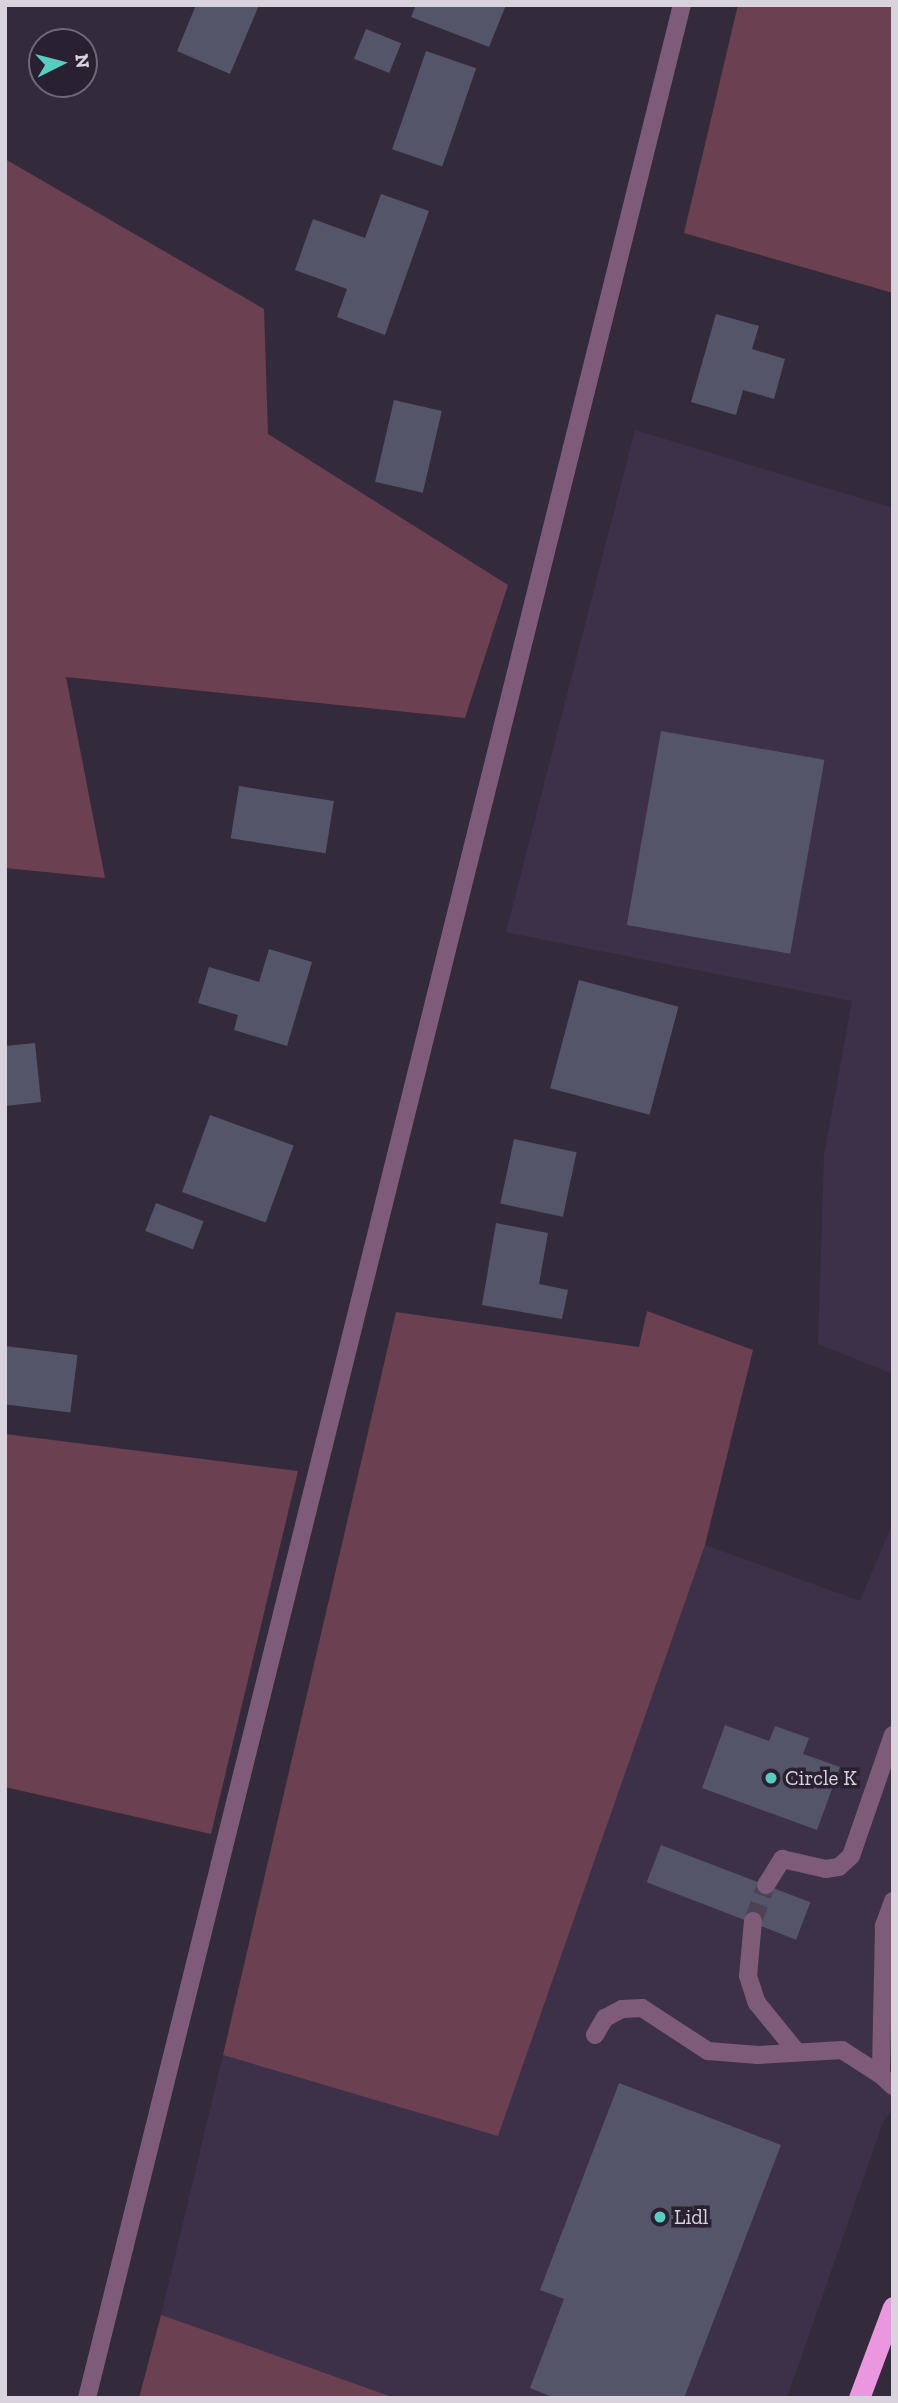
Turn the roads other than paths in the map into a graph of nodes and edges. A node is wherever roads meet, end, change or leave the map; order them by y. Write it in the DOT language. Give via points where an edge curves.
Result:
graph roads {
  1 [pos="681,5"];
  2 [pos="893,1735"];
  3 [pos="766,1885"];
  4 [pos="893,1901"];
  5 [pos="753,1921"];
  6 [pos="595,2035"];
  7 [pos="796,2050"];
  8 [pos="887,2080"];
  9 [pos="893,2307"];
  10 [pos="87,2398"];
  11 [pos="859,2398"];
  1 -- 10 [label="street"];
  2 -- 3 [label="street" via="851,1856 839,1867 825,1869 782,1858"];
  4 -- 8 [label="street" via="884,1926"];
  5 -- 7 [label="street" via="748,1976 757,2003"];
  6 -- 7 [label="street" via="605,2018 622,2009 642,2008 708,2051 758,2055"];
  7 -- 8 [label="street" via="842,2050"];
  9 -- 11 [label="highway"];
}
